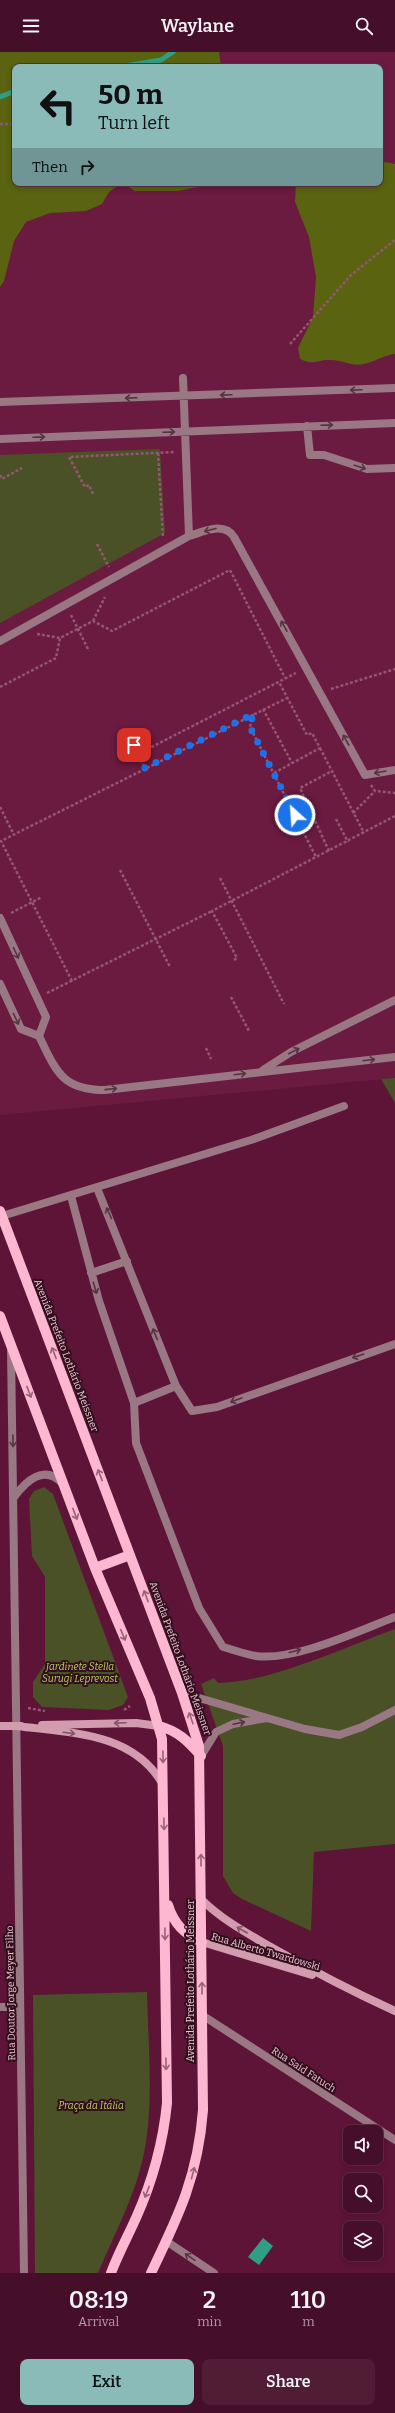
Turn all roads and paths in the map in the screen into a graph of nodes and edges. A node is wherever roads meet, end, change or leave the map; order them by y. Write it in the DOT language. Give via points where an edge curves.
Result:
graph roads {
  1 [pos="0,124"];
  2 [pos="12,124"];
  3 [pos="395,240"];
  4 [pos="290,344"];
  5 [pos="183,378"];
  6 [pos="395,388"];
  7 [pos="184,396"];
  8 [pos="0,402"];
  9 [pos="395,423"];
  10 [pos="307,426"];
  11 [pos="185,431"];
  12 [pos="0,439"];
  13 [pos="186,452"];
  14 [pos="158,453"];
  15 [pos="22,468"];
  16 [pos="395,468"];
  17 [pos="0,475"];
  18 [pos="93,494"];
  19 [pos="189,536"];
  20 [pos="163,537"];
  21 [pos="96,544"];
  22 [pos="109,567"];
  23 [pos="114,578"];
  24 [pos="69,613"];
  25 [pos="93,621"];
  26 [pos="78,629"];
  27 [pos="0,641"];
  28 [pos="89,650"];
  29 [pos="307,668"];
  30 [pos="395,670"];
  31 [pos="285,678"];
  32 [pos="279,682"];
  33 [pos="0,687"];
  34 [pos="320,693"];
  35 [pos="287,698"];
  36 [pos="263,709"];
  37 [pos="253,714"];
  38 [pos="130,737"];
  39 [pos="320,748"];
  40 [pos="138,754"];
  41 [pos="292,763"];
  42 [pos="146,769"];
  43 [pos="395,770"];
  44 [pos="332,771"];
  45 [pos="274,773"];
  46 [pos="365,775"];
  47 [pos="375,791"];
  48 [pos="395,793"];
  49 [pos="0,807"];
  50 [pos="353,813"];
  51 [pos="395,816"];
  52 [pos="336,819"];
  53 [pos="364,833"];
  54 [pos="14,835"];
  55 [pos="348,842"];
  56 [pos="329,850"];
  57 [pos="316,857"];
  58 [pos="120,870"];
  59 [pos="220,878"];
  60 [pos="42,897"];
  61 [pos="232,901"];
  62 [pos="32,902"];
  63 [pos="212,911"];
  64 [pos="0,918"];
  65 [pos="156,940"];
  66 [pos="234,960"];
  67 [pos="170,967"];
  68 [pos="72,981"];
  69 [pos="0,984"];
  70 [pos="231,997"];
  71 [pos="37,998"];
  72 [pos="395,1000"];
  73 [pos="284,1004"];
  74 [pos="248,1031"];
  75 [pos="39,1036"];
  76 [pos="206,1048"];
  77 [pos="395,1057"];
  78 [pos="211,1059"];
  79 [pos="261,1072"];
  80 [pos="344,1106"];
  81 [pos="98,1188"];
  82 [pos="71,1196"];
  83 [pos="1,1213"];
  84 [pos="127,1261"];
  85 [pos="91,1273"];
  86 [pos="0,1316"];
  87 [pos="395,1344"];
  88 [pos="11,1346"];
  89 [pos="176,1386"];
  90 [pos="134,1403"];
  91 [pos="64,1484"];
  92 [pos="14,1497"];
  93 [pos="130,1555"];
  94 [pos="95,1568"];
  95 [pos="395,1617"];
  96 [pos="182,1693"];
  97 [pos="395,1710"];
  98 [pos="270,1717"];
  99 [pos="0,1726"];
  100 [pos="17,1726"];
  101 [pos="159,1726"];
  102 [pos="201,1756"];
  103 [pos="163,1785"];
  104 [pos="164,1896"];
  105 [pos="201,1899"];
  106 [pos="202,1942"];
  107 [pos="324,1978"];
  108 [pos="0,2007"];
  109 [pos="20,2007"];
  110 [pos="395,2011"];
  111 [pos="202,2015"];
  112 [pos="395,2140"];
  113 [pos="166,2241"];
  114 [pos="24,2273"];
  115 [pos="111,2273"];
  116 [pos="151,2273"];
  117 [pos="214,2273"];
  1 -- 2 [label="path"];
  3 -- 4 [label="path" via="351,275"];
  5 -- 7 [label="street"];
  6 -- 7 [label="street, one-way"];
  7 -- 8 [label="street, one-way"];
  7 -- 11 [label="street"];
  10 -- 9 [label="street, one-way"];
  10 -- 11 [label="street"];
  10 -- 16 [label="street, one-way" via="310,455 324,455 367,469"];
  12 -- 11 [label="street, one-way"];
  11 -- 13 [label="street"];
  13 -- 14 [label="path"];
  13 -- 19 [label="street"];
  14 -- 18 [label="path" via="69,457 85,487 89,485"];
  14 -- 20 [label="path"];
  15 -- 17 [label="path" via="2,479"];
  19 -- 23 [label="street"];
  29 -- 19 [label="street, one-way" via="232,533 221,528"];
  21 -- 22 [label="path"];
  23 -- 25 [label="path"];
  23 -- 27 [label="street"];
  24 -- 26 [label="path"];
  25 -- 26 [label="path"];
  25 -- 31 [label="path" via="112,630 230,570"];
  26 -- 28 [label="path"];
  26 -- 33 [label="path" via="60,638 56,658"];
  29 -- 31 [label="path"];
  29 -- 34 [label="street"];
  30 -- 34 [label="path"];
  31 -- 32 [label="path"];
  32 -- 35 [label="path"];
  32 -- 40 [label="path"];
  46 -- 34 [label="street, one-way"];
  35 -- 36 [label="path"];
  35 -- 39 [label="path" via="307,736 312,733"];
  36 -- 37 [label="path"];
  36 -- 41 [label="path"];
  37 -- 42 [label="path"];
  37 -- 45 [label="path" via="250,727"];
  38 -- 40 [label="path"];
  39 -- 41 [label="path"];
  39 -- 44 [label="path"];
  40 -- 42 [label="path"];
  41 -- 45 [label="path"];
  42 -- 54 [label="path"];
  43 -- 46 [label="street, one-way"];
  44 -- 50 [label="path"];
  44 -- 56 [label="path" via="300,788"];
  45 -- 57 [label="path"];
  46 -- 47 [label="path"];
  47 -- 48 [label="path"];
  47 -- 50 [label="path"];
  49 -- 54 [label="path"];
  50 -- 53 [label="path"];
  51 -- 53 [label="path"];
  52 -- 55 [label="path"];
  53 -- 55 [label="path"];
  54 -- 62 [label="path" via="1,841"];
  55 -- 56 [label="path"];
  56 -- 57 [label="path"];
  57 -- 61 [label="path"];
  58 -- 65 [label="path"];
  59 -- 61 [label="path"];
  60 -- 62 [label="path"];
  61 -- 63 [label="path"];
  61 -- 73 [label="path"];
  62 -- 64 [label="path"];
  62 -- 68 [label="path"];
  63 -- 65 [label="path"];
  63 -- 66 [label="path" via="237,958"];
  64 -- 71 [label="street, one-way"];
  65 -- 67 [label="path"];
  65 -- 68 [label="path"];
  68 -- 71 [label="path"];
  69 -- 75 [label="street, one-way" via="21,1029"];
  70 -- 74 [label="path"];
  71 -- 75 [label="street" via="46,1017"];
  79 -- 72 [label="street, one-way" via="291,1052"];
  75 -- 79 [label="street, one-way" via="54,1068 68,1082 87,1090"];
  76 -- 78 [label="path"];
  79 -- 77 [label="street, one-way"];
  80 -- 81 [label="street" via="251,1140"];
  81 -- 82 [label="street"];
  84 -- 81 [label="street, one-way"];
  82 -- 83 [label="street"];
  82 -- 85 [label="street"];
  93 -- 83 [label="main road, Avenida Prefeito Lothário Meissner, one-way"];
  84 -- 85 [label="street"];
  89 -- 84 [label="street, one-way"];
  85 -- 90 [label="street, one-way"];
  86 -- 88 [label="main road"];
  87 -- 89 [label="street, one-way" via="217,1407 192,1410"];
  88 -- 91 [label="main road, one-way"];
  88 -- 92 [label="street, Rua Doutor Jorge Meyer Filho, one-way"];
  89 -- 90 [label="street"];
  90 -- 95 [label="street, one-way" via="136,1443 199,1608 223,1647 256,1656 285,1654 330,1642"];
  91 -- 92 [label="street" via="48,1474 35,1476 25,1483"];
  91 -- 94 [label="main road, one-way"];
  92 -- 100 [label="street, Rua Doutor Jorge Meyer Filho"];
  93 -- 94 [label="main road"];
  96 -- 93 [label="main road, Avenida Prefeito Lothário Meissner, one-way"];
  94 -- 101 [label="main road, one-way"];
  96 -- 98 [label="street"];
  102 -- 96 [label="main road, Avenida Prefeito Lothário Meissner, one-way"];
  97 -- 98 [label="street" via="362,1728 339,1735"];
  102 -- 98 [label="street, one-way" via="216,1732 233,1724"];
  99 -- 100 [label="main road"];
  101 -- 100 [label="main road, one-way" via="136,1723"];
  100 -- 103 [label="main road, one-way" via="92,1736 120,1745 144,1760"];
  100 -- 109 [label="street, Rua Doutor Jorge Meyer Filho"];
  101 -- 102 [label="main road" via="173,1730 186,1739"];
  101 -- 103 [label="main road, one-way" via="163,1752"];
  105 -- 102 [label="main road, Avenida Prefeito Lothário Meissner, one-way"];
  103 -- 104 [label="main road, one-way"];
  104 -- 106 [label="main road" via="178,1927 188,1936"];
  104 -- 115 [label="main road, one-way" via="167,2103 165,2126 148,2192"];
  105 -- 106 [label="main road, Avenida Prefeito Lothário Meissner"];
  107 -- 105 [label="main road, Rua Alberto Twardowski, one-way" via="224,1919"];
  106 -- 107 [label="main road, Rua Alberto Twardowski"];
  111 -- 106 [label="main road, Avenida Prefeito Lothário Meissner, one-way"];
  107 -- 110 [label="main road, Rua Alberto Twardowski"];
  108 -- 109 [label="street"];
  109 -- 114 [label="street, Rua Doutor Jorge Meyer Filho"];
  111 -- 112 [label="street, Rua Said Fatuch"];
  113 -- 111 [label="main road, Avenida Prefeito Lothário Meissner, one-way" via="186,2196 197,2159 202,2110"];
  113 -- 116 [label="main road, Avenida Prefeito Lothário Meissner"];
  117 -- 113 [label="street, one-way"];
}
